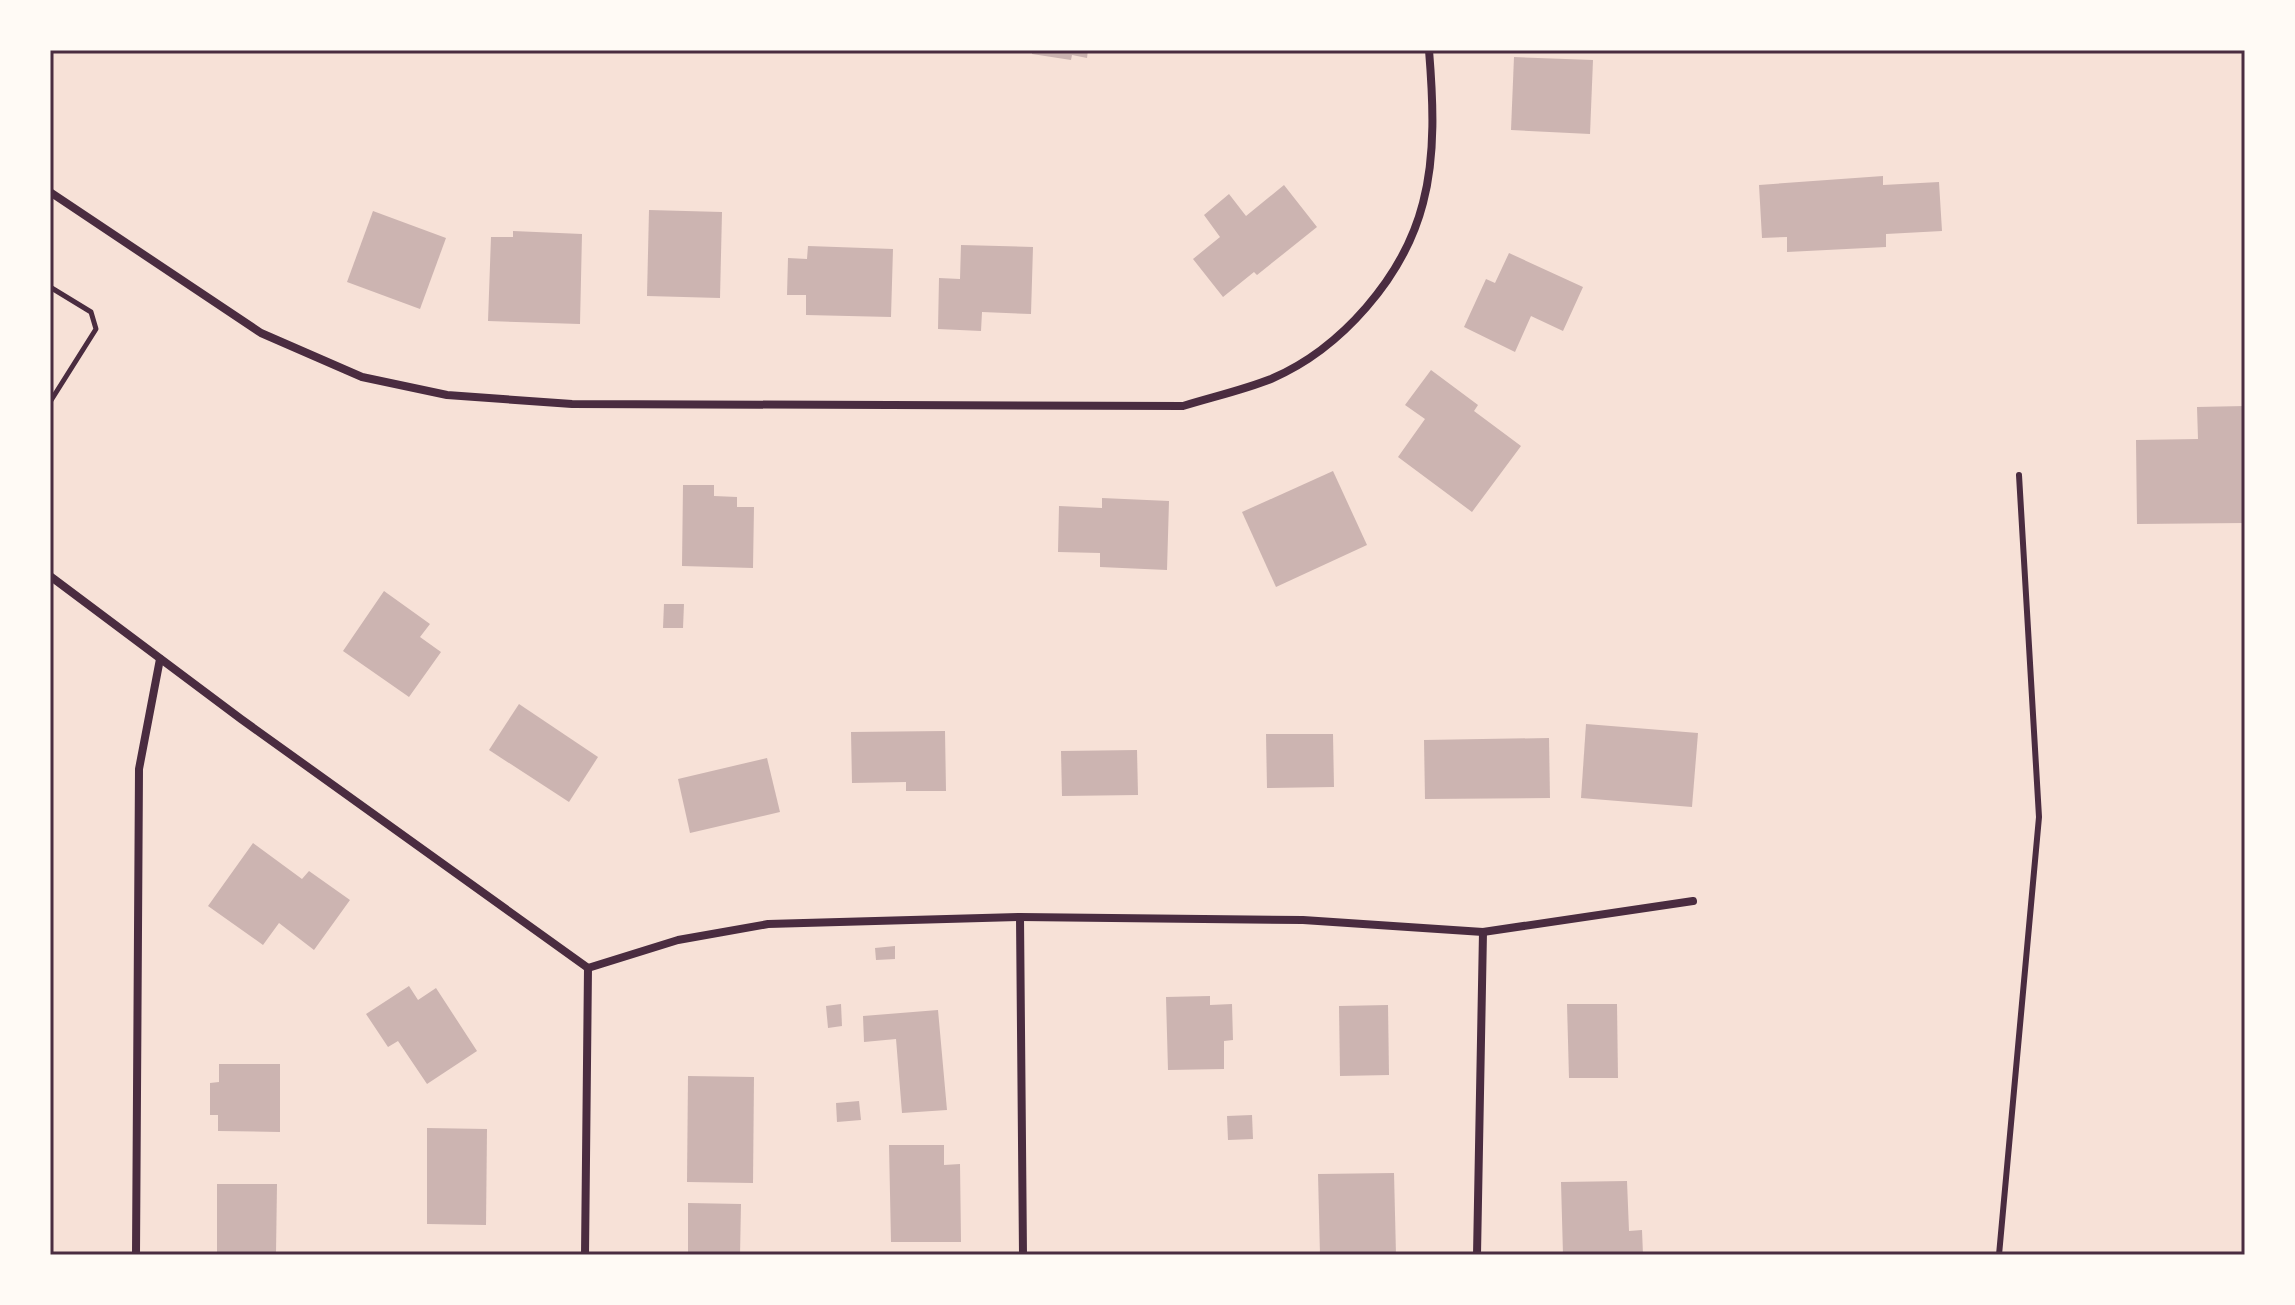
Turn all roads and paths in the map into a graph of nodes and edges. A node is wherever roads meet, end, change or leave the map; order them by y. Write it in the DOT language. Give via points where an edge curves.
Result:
graph roads {
  1 [pos="1429,50"];
  2 [pos="50,192"];
  3 [pos="50,287"];
  4 [pos="50,402"];
  5 [pos="2019,475"];
  6 [pos="50,576"];
  7 [pos="160,659"];
  8 [pos="1693,901"];
  9 [pos="1020,917"];
  10 [pos="1483,932"];
  11 [pos="588,968"];
  12 [pos="136,1255"];
  13 [pos="585,1255"];
  14 [pos="1023,1255"];
  15 [pos="1477,1255"];
  16 [pos="1999,1255"];
  1 -- 2 [label="street" via="1433,108 1423,202 1403,256 1377,294 1309,358 1271,379 1183,406 572,404 447,395 362,377 261,333"];
  3 -- 4 [label="path" via="91,312 96,329"];
  5 -- 16 [label="lane" via="2039,817"];
  6 -- 7 [label="street"];
  7 -- 11 [label="street"];
  7 -- 12 [label="street" via="139,769"];
  8 -- 10 [label="street"];
  9 -- 10 [label="street" via="1303,920"];
  9 -- 11 [label="street" via="768,924 678,940"];
  9 -- 14 [label="street"];
  10 -- 15 [label="street"];
  11 -- 13 [label="street"];
}
